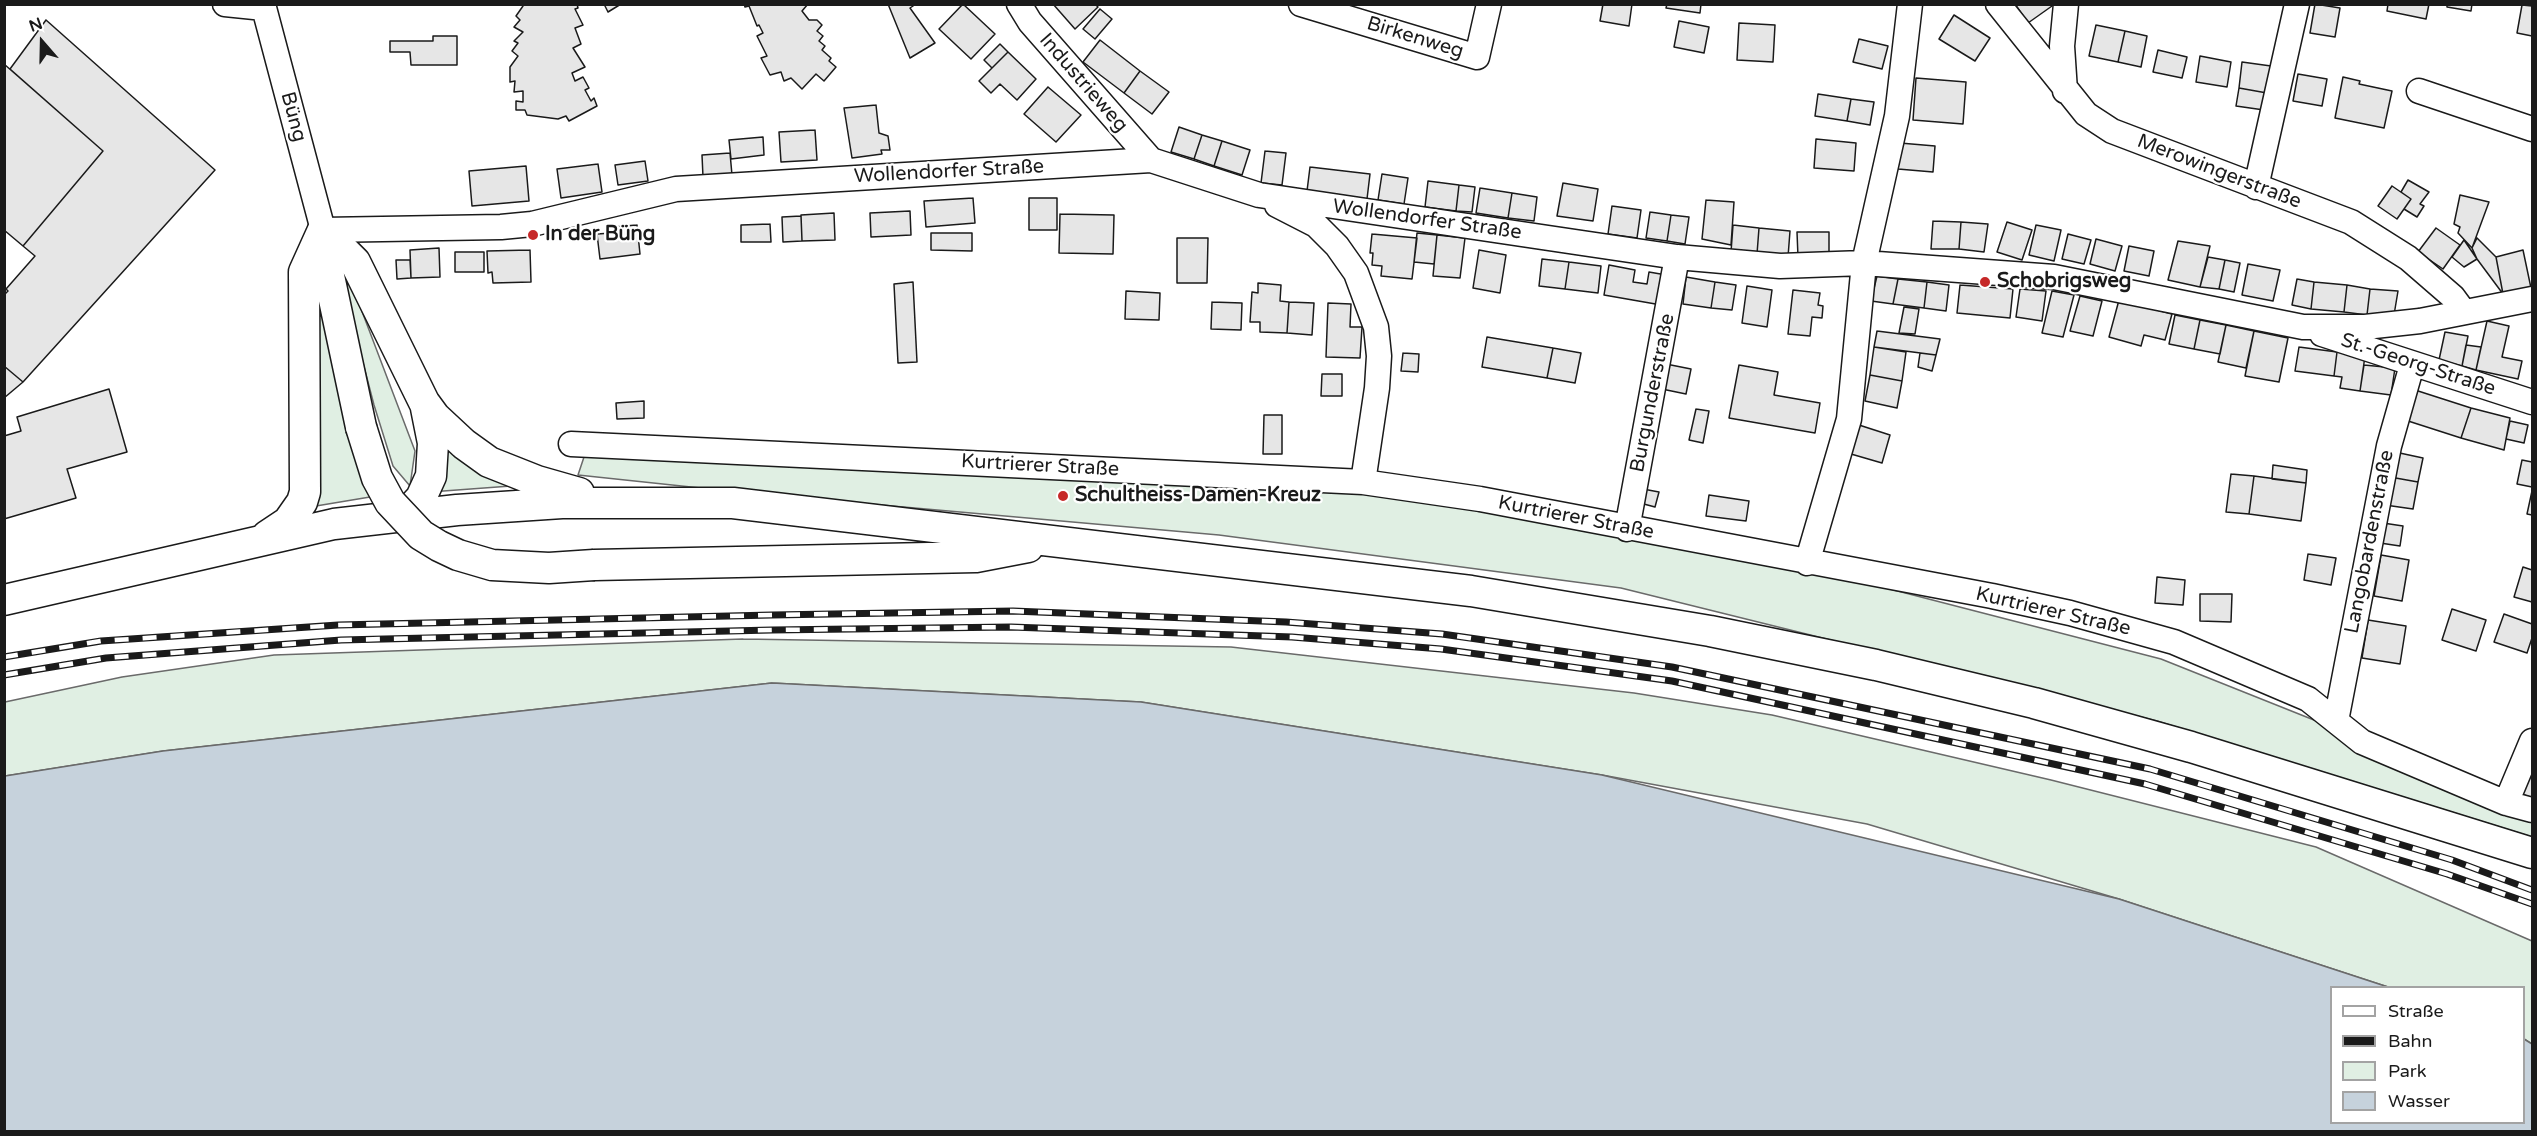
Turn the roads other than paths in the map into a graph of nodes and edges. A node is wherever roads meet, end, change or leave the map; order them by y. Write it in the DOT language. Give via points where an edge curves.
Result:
graph roads {
  1 [pos="225,4"];
  2 [pos="1018,4"];
  3 [pos="1301,4"];
  4 [pos="1489,4"];
  5 [pos="1910,4"];
  6 [pos="1998,4"];
  7 [pos="2066,4"];
  8 [pos="2297,4"];
  9 [pos="264,6"];
  10 [pos="2065,91"];
  11 [pos="2420,91"];
  12 [pos="2532,129"];
  13 [pos="1150,160"];
  14 [pos="2256,187"];
  15 [pos="1259,195"];
  16 [pos="323,230"];
  17 [pos="1677,257"];
  18 [pos="1864,263"];
  19 [pos="2532,299"];
  20 [pos="2464,312"];
  21 [pos="2303,327"];
  22 [pos="2412,365"];
  23 [pos="424,402"];
  24 [pos="2532,402"];
  25 [pos="571,444"];
  26 [pos="1363,482"];
  27 [pos="616,501"];
  28 [pos="405,515"];
  29 [pos="1627,529"];
  30 [pos="258,540"];
  31 [pos="1056,542"];
  32 [pos="1807,563"];
  33 [pos="4,600"];
  34 [pos="2336,721"];
  35 [pos="2532,741"];
  36 [pos="2506,803"];
  37 [pos="2532,810"];
  38 [pos="2532,853"];
  1 -- 9 [label="street"];
  2 -- 13 [label="street, Industrieweg"];
  3 -- 4 [label="street, Birkenweg" via="1477,57"];
  5 -- 18 [label="street" via="1897,116"];
  6 -- 10 [label="street, Merowingerstraße"];
  7 -- 10 [label="street" via="2062,46"];
  8 -- 14 [label="street"];
  9 -- 16 [label="street, Büng"];
  10 -- 14 [label="street, Merowingerstraße" via="2086,114 2112,131"];
  11 -- 12 [label="street"];
  13 -- 15 [label="street, Wollendorfer Straße"];
  13 -- 16 [label="street, Wollendorfer Straße" via="676,189 532,224 501,227"];
  14 -- 20 [label="street, Merowingerstraße" via="2351,222 2408,258 2454,297"];
  15 -- 17 [label="street, Wollendorfer Straße"];
  15 -- 26 [label="street" via="1316,225 1337,246 1356,273 1377,327 1377,388"];
  16 -- 23 [label="main road" via="355,262"];
  16 -- 30 [label="main road" via="304,272 305,492 288,522"];
  16 -- 31 [label="main road, bridge" via="361,427 377,478 390,502 414,528 458,555 492,565 549,568 976,557"];
  17 -- 18 [label="street, Wollendorfer Straße" via="1780,266"];
  17 -- 29 [label="street, Burgunderstraße"];
  18 -- 21 [label="street, Wollendorfer Straße" via="2054,277"];
  18 -- 32 [label="street" via="1849,419"];
  19 -- 20 [label="street, Wollendorfer Straße"];
  20 -- 21 [label="street, Wollendorfer Straße" via="2365,327"];
  21 -- 22 [label="street, St.-Georg-Straße"];
  22 -- 24 [label="street, St.-Georg-Straße"];
  22 -- 34 [label="street, Langobardenstraße" via="2389,446"];
  23 -- 27 [label="main road" via="448,431 489,462 537,481"];
  23 -- 28 [label="main road" via="433,443 431,476 421,498"];
  25 -- 26 [label="street, Kurtrierer Straße"];
  26 -- 29 [label="street, Kurtrierer Straße" via="1480,499"];
  27 -- 28 [label="main road"];
  27 -- 31 [label="main road" via="733,503"];
  28 -- 30 [label="main road" via="334,524"];
  29 -- 32 [label="street, Kurtrierer Straße"];
  30 -- 33 [label="main road"];
  31 -- 38 [label="main road" via="1471,591 1710,630 1854,660 2034,703 2191,747"];
  32 -- 34 [label="street, Kurtrierer Straße" via="2070,613 2174,642 2308,699"];
  34 -- 36 [label="street, Kurtrierer Straße" via="2362,742"];
  35 -- 36 [label="street"];
  36 -- 37 [label="street, Kurtrierer Straße"];
}
